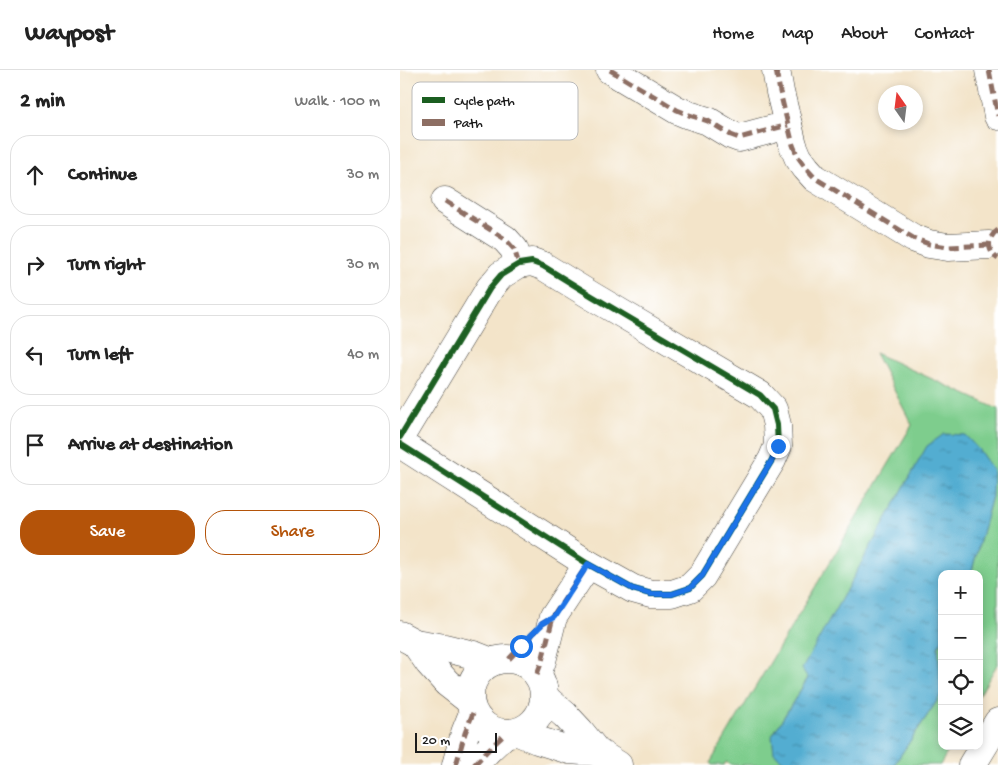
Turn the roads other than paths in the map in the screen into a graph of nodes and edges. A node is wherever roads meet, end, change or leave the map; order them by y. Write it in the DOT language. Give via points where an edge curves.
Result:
graph roads {
  1 [pos="610,70"];
  2 [pos="776,70"];
  3 [pos="989,70"];
  4 [pos="998,116"];
  5 [pos="788,125"];
  6 [pos="445,202"];
  7 [pos="995,245"];
  8 [pos="519,264"];
  9 [pos="400,437"];
  10 [pos="400,444"];
  11 [pos="588,564"];
  12 [pos="554,617"];
  13 [pos="407,639"];
  14 [pos="501,660"];
  15 [pos="541,686"];
  16 [pos="472,707"];
  17 [pos="998,722"];
  18 [pos="512,733"];
  19 [pos="608,758"];
  20 [pos="456,765"];
  21 [pos="474,765"];
  22 [pos="972,765"];
  1 -- 5 [label="street" via="677,110 708,121 739,138"];
  2 -- 5 [label="street"];
  3 -- 4 [label="street"];
  5 -- 7 [label="street" via="798,157 815,178 913,238 948,247"];
  6 -- 8 [label="street" via="505,239 514,249"];
  8 -- 9 [label="street" via="501,275 490,288"];
  8 -- 11 [label="street" via="532,262 544,266 760,395 773,409 777,425 778,446 772,460 702,576 690,588 672,594 651,594 633,589"];
  10 -- 11 [label="street"];
  11 -- 12 [label="street"];
  12 -- 14 [label="street"];
  12 -- 15 [label="street" via="542,661"];
  13 -- 14 [label="street"];
  13 -- 16 [label="street"];
  14 -- 15 [label="street" via="520,661 530,666"];
  14 -- 16 [label="street" via="482,668 474,678 470,689"];
  15 -- 18 [label="street" via="542,709 537,719 528,728"];
  15 -- 19 [label="street"];
  16 -- 18 [label="street" via="486,728"];
  16 -- 20 [label="street"];
  17 -- 22 [label="street"];
  18 -- 19 [label="street"];
  18 -- 21 [label="street" via="489,749"];
}
